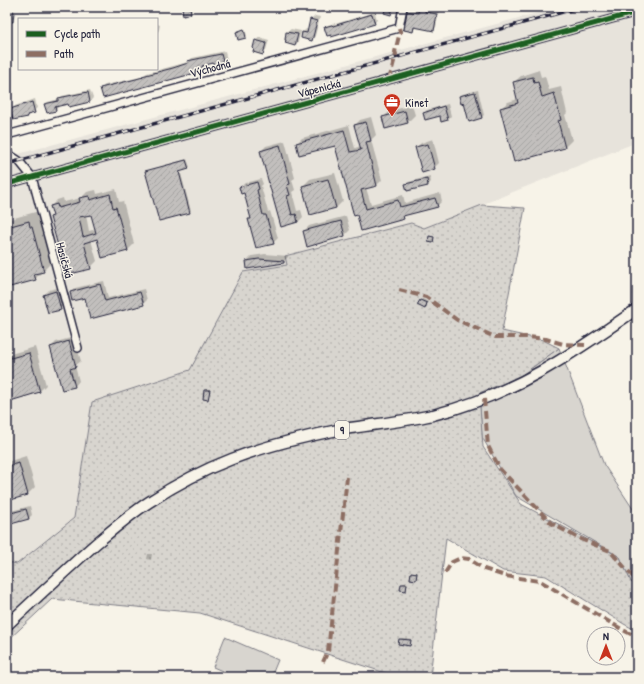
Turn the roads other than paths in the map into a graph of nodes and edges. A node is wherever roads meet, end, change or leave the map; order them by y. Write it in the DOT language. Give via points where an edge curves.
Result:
graph roads {
  1 [pos="403,7"];
  2 [pos="637,12"];
  3 [pos="7,135"];
  4 [pos="7,152"];
  5 [pos="32,177"];
  6 [pos="7,184"];
  7 [pos="637,308"];
  8 [pos="78,348"];
  9 [pos="7,625"];
  1 -- 3 [label="street, Východná" via="399,28"];
  2 -- 5 [label="street, Vápenická"];
  4 -- 5 [label="street" via="19,161"];
  5 -- 6 [label="street, Vápenická"];
  5 -- 8 [label="street, Hasičská"];
  7 -- 9 [label="main road, 9" via="541,373 484,399 427,416 288,441 251,452 192,477 121,522"];
}
